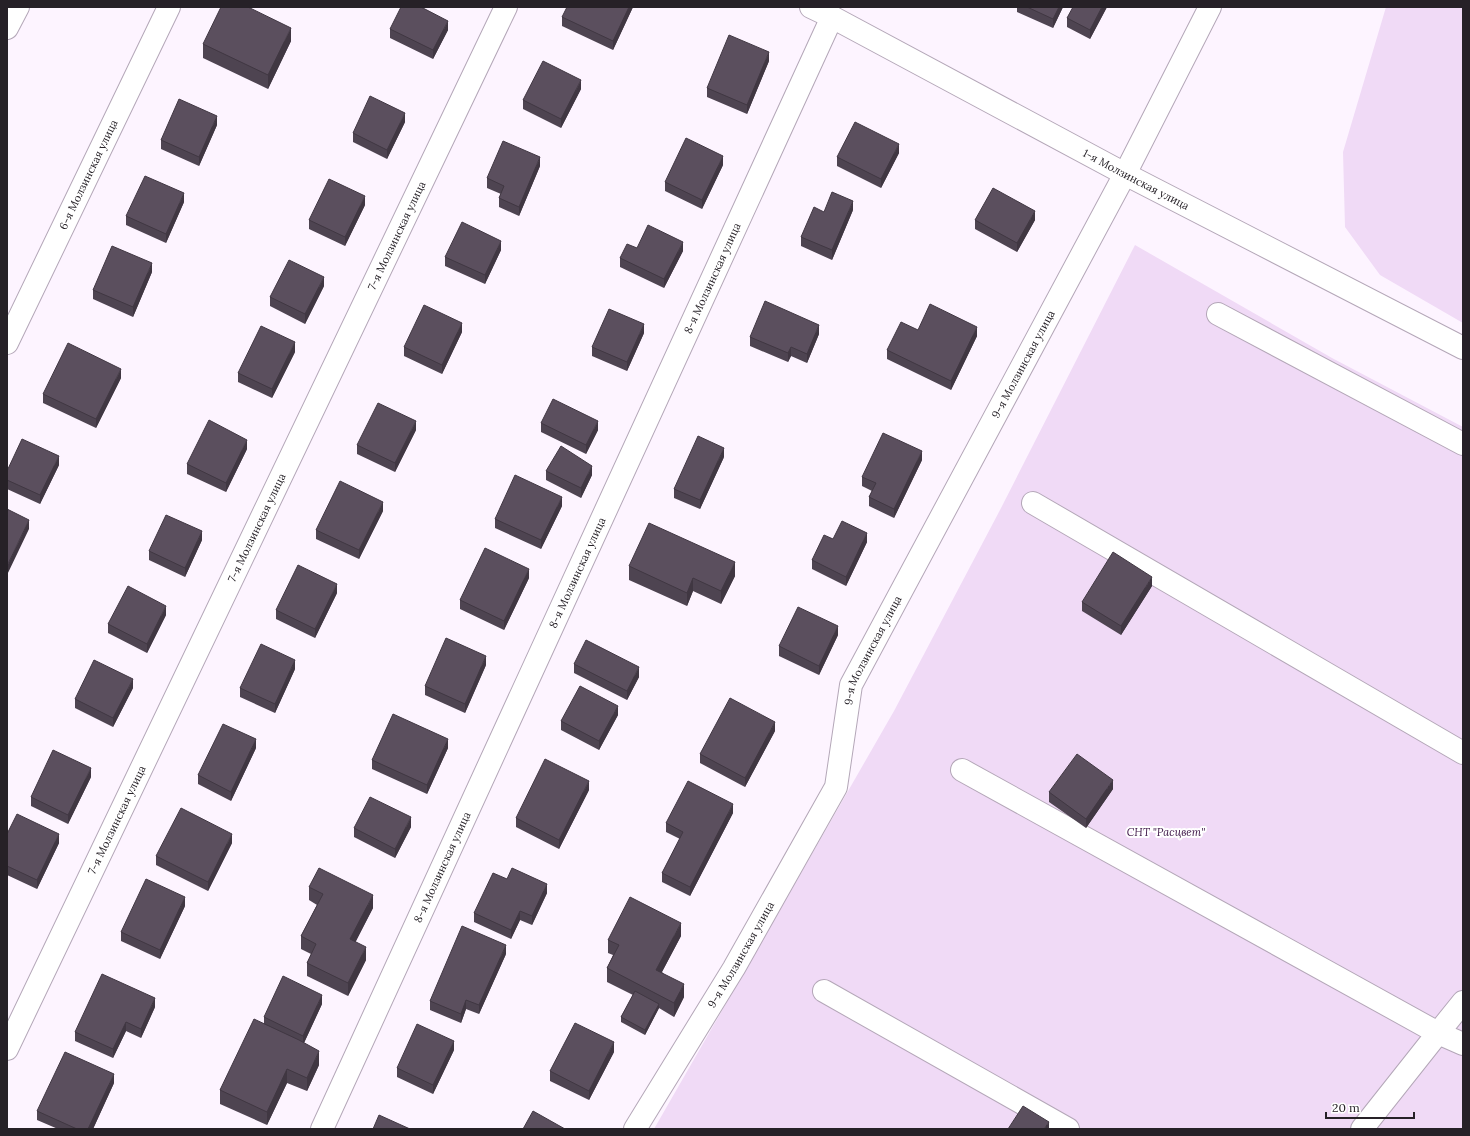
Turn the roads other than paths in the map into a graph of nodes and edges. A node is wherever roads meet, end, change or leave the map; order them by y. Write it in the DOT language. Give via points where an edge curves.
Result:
graph roads {
  1 [pos="18,7"];
  2 [pos="169,7"];
  3 [pos="506,7"];
  4 [pos="811,7"];
  5 [pos="1210,7"];
  6 [pos="832,17"];
  7 [pos="7,28"];
  8 [pos="1125,174"];
  9 [pos="1218,314"];
  10 [pos="7,343"];
  11 [pos="1463,348"];
  12 [pos="1463,444"];
  13 [pos="1033,503"];
  14 [pos="1463,753"];
  15 [pos="962,770"];
  16 [pos="824,991"];
  17 [pos="1463,1002"];
  18 [pos="1438,1032"];
  19 [pos="1463,1044"];
  20 [pos="7,1049"];
  21 [pos="322,1129"];
  22 [pos="635,1129"];
  23 [pos="1068,1129"];
  24 [pos="1362,1129"];
  1 -- 7 [label="street"];
  2 -- 10 [label="street, 6-я Молзинская улица"];
  3 -- 20 [label="street, 7-я Молзинская улица"];
  4 -- 6 [label="street, 1-я Молзинская улица"];
  5 -- 8 [label="street, 9-я Молзинская улица"];
  6 -- 8 [label="street, 1-я Молзинская улица"];
  6 -- 21 [label="street, 8-я Молзинская улица"];
  8 -- 11 [label="street, 1-я Молзинская улица"];
  8 -- 22 [label="street, 9-я Молзинская улица" via="851,685 836,787 734,968"];
  9 -- 12 [label="street"];
  13 -- 14 [label="street"];
  15 -- 18 [label="street"];
  16 -- 23 [label="street"];
  17 -- 18 [label="street"];
  18 -- 19 [label="street"];
  18 -- 24 [label="street"];
}
